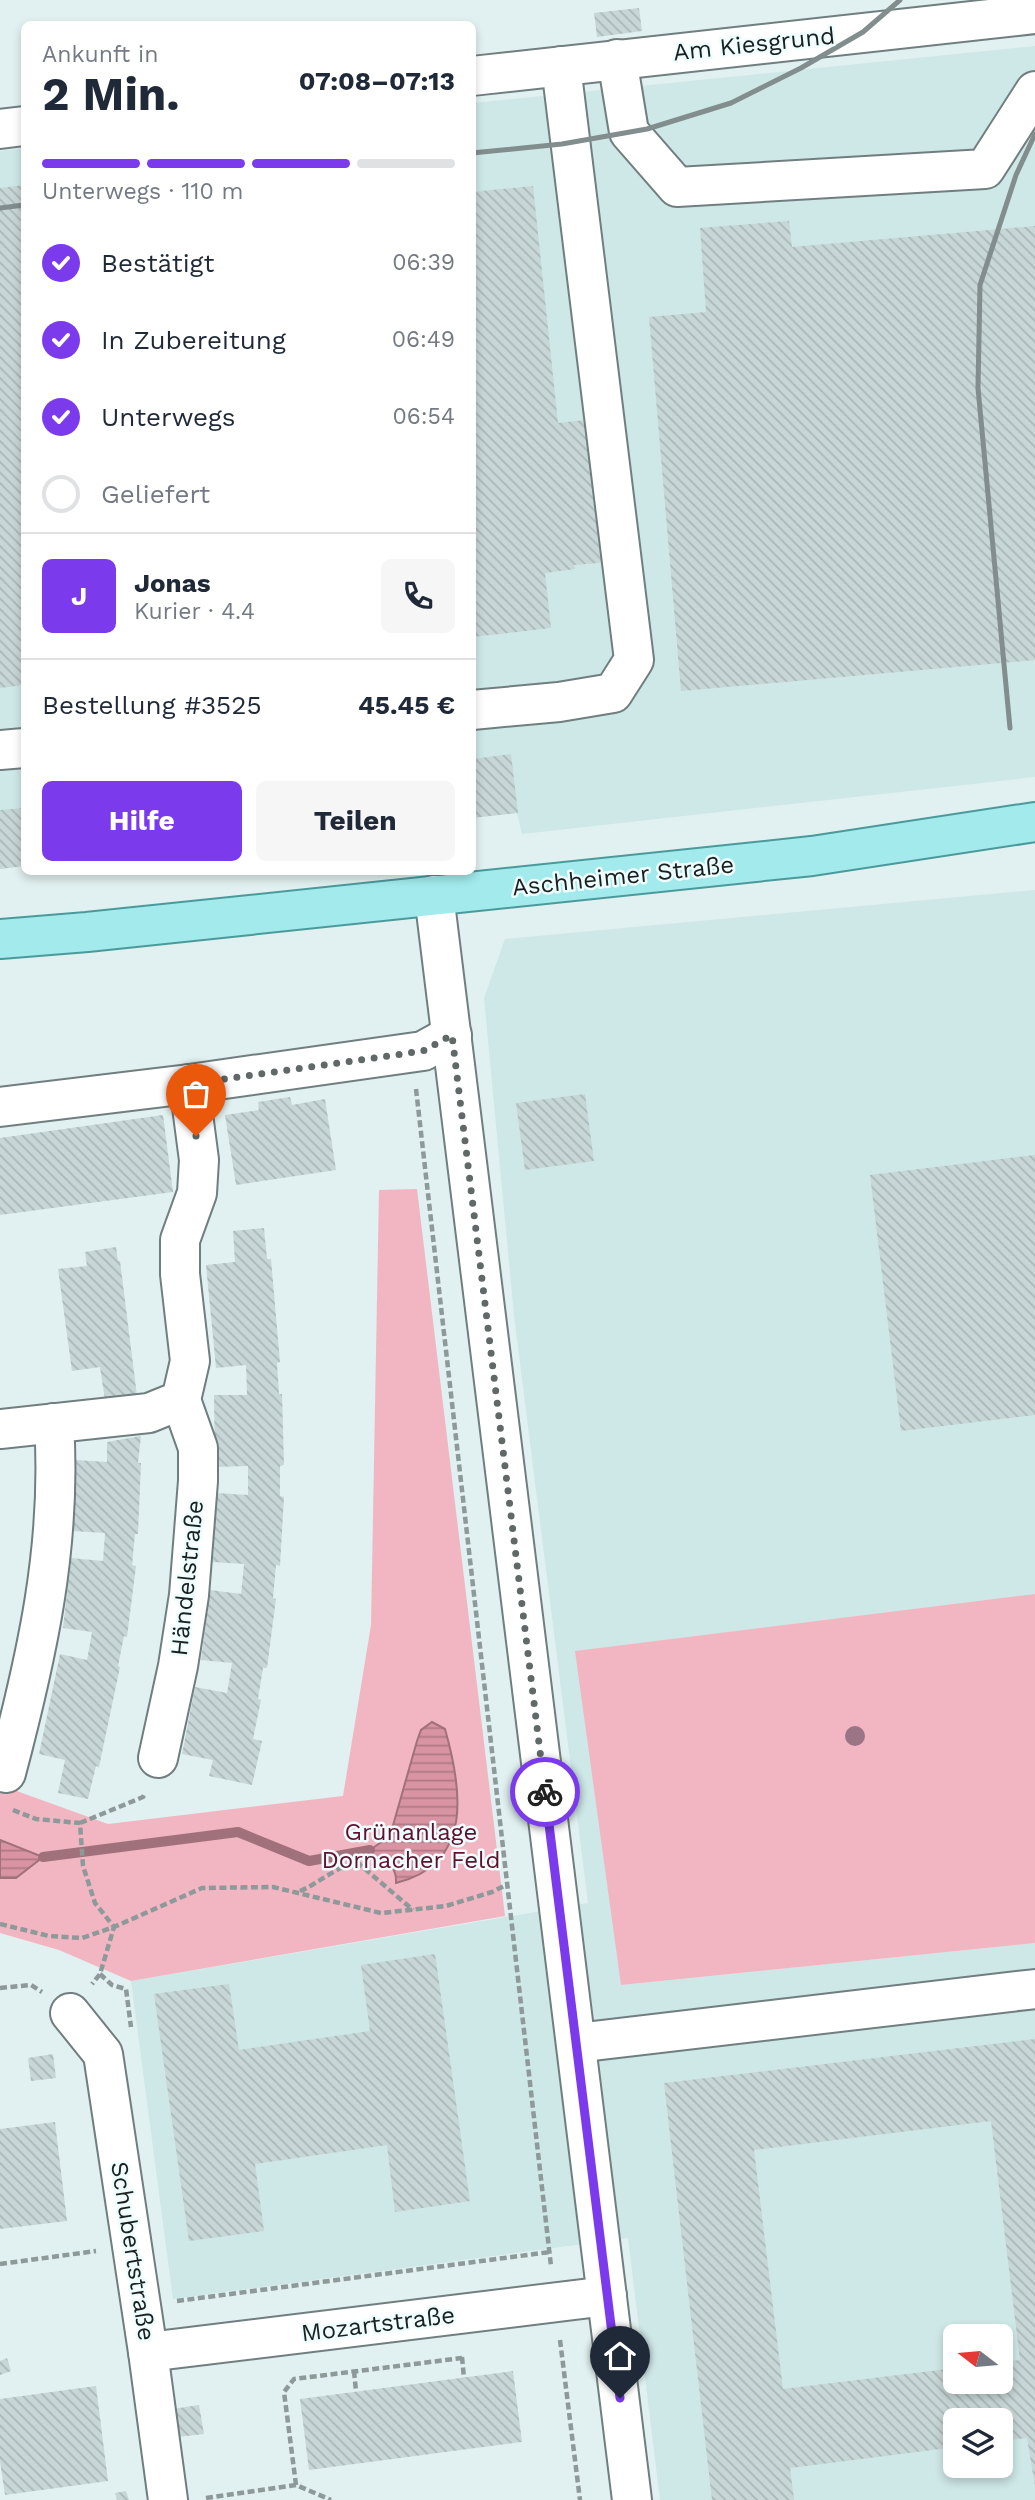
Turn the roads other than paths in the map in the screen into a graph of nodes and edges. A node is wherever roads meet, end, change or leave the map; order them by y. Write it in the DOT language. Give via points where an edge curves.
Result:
graph roads {
  1 [pos="1035,14"];
  2 [pos="617,59"];
  3 [pos="561,66"];
  4 [pos="476,76"];
  5 [pos="1035,91"];
  6 [pos="21,126"];
  7 [pos="0,129"];
  8 [pos="476,710"];
  9 [pos="21,748"];
  10 [pos="0,750"];
  11 [pos="1035,822"];
  12 [pos="435,895"];
  13 [pos="0,939"];
  14 [pos="437,1043"];
  15 [pos="189,1084"];
  16 [pos="0,1107"];
  17 [pos="181,1400"];
  18 [pos="54,1423"];
  19 [pos="0,1429"];
  20 [pos="158,1758"];
  21 [pos="9,1791"];
  22 [pos="1035,1989"];
  23 [pos="70,2013"];
  24 [pos="576,2043"];
  25 [pos="607,2296"];
  26 [pos="148,2352"];
  27 [pos="167,2500"];
  28 [pos="632,2500"];
  1 -- 2 [label="street, Am Kiesgrund"];
  2 -- 3 [label="street, Am Kiesgrund"];
  2 -- 5 [label="street" via="629,132 677,187 985,169"];
  3 -- 4 [label="street, Am Kiesgrund"];
  3 -- 8 [label="street" via="634,660 613,693"];
  6 -- 7 [label="street"];
  9 -- 10 [label="street"];
  11 -- 12 [label="main road, Aschheimer Straße" via="812,856"];
  12 -- 13 [label="main road, Aschheimer Straße"];
  12 -- 14 [label="street"];
  14 -- 15 [label="street"];
  14 -- 24 [label="street"];
  15 -- 16 [label="street"];
  15 -- 17 [label="street" via="199,1160 197,1193 180,1240 190,1362"];
  17 -- 18 [label="street" via="149,1413"];
  17 -- 20 [label="street, Händelstraße" via="198,1448 198,1481 189,1595"];
  18 -- 19 [label="street"];
  18 -- 21 [label="street" via="58,1470 54,1539"];
  22 -- 24 [label="street"];
  23 -- 26 [label="street, Schubertstraße" via="103,2054"];
  24 -- 25 [label="street"];
  25 -- 26 [label="street, Mozartstraße"];
  25 -- 28 [label="street"];
  26 -- 27 [label="street, Schubertstraße"];
}
